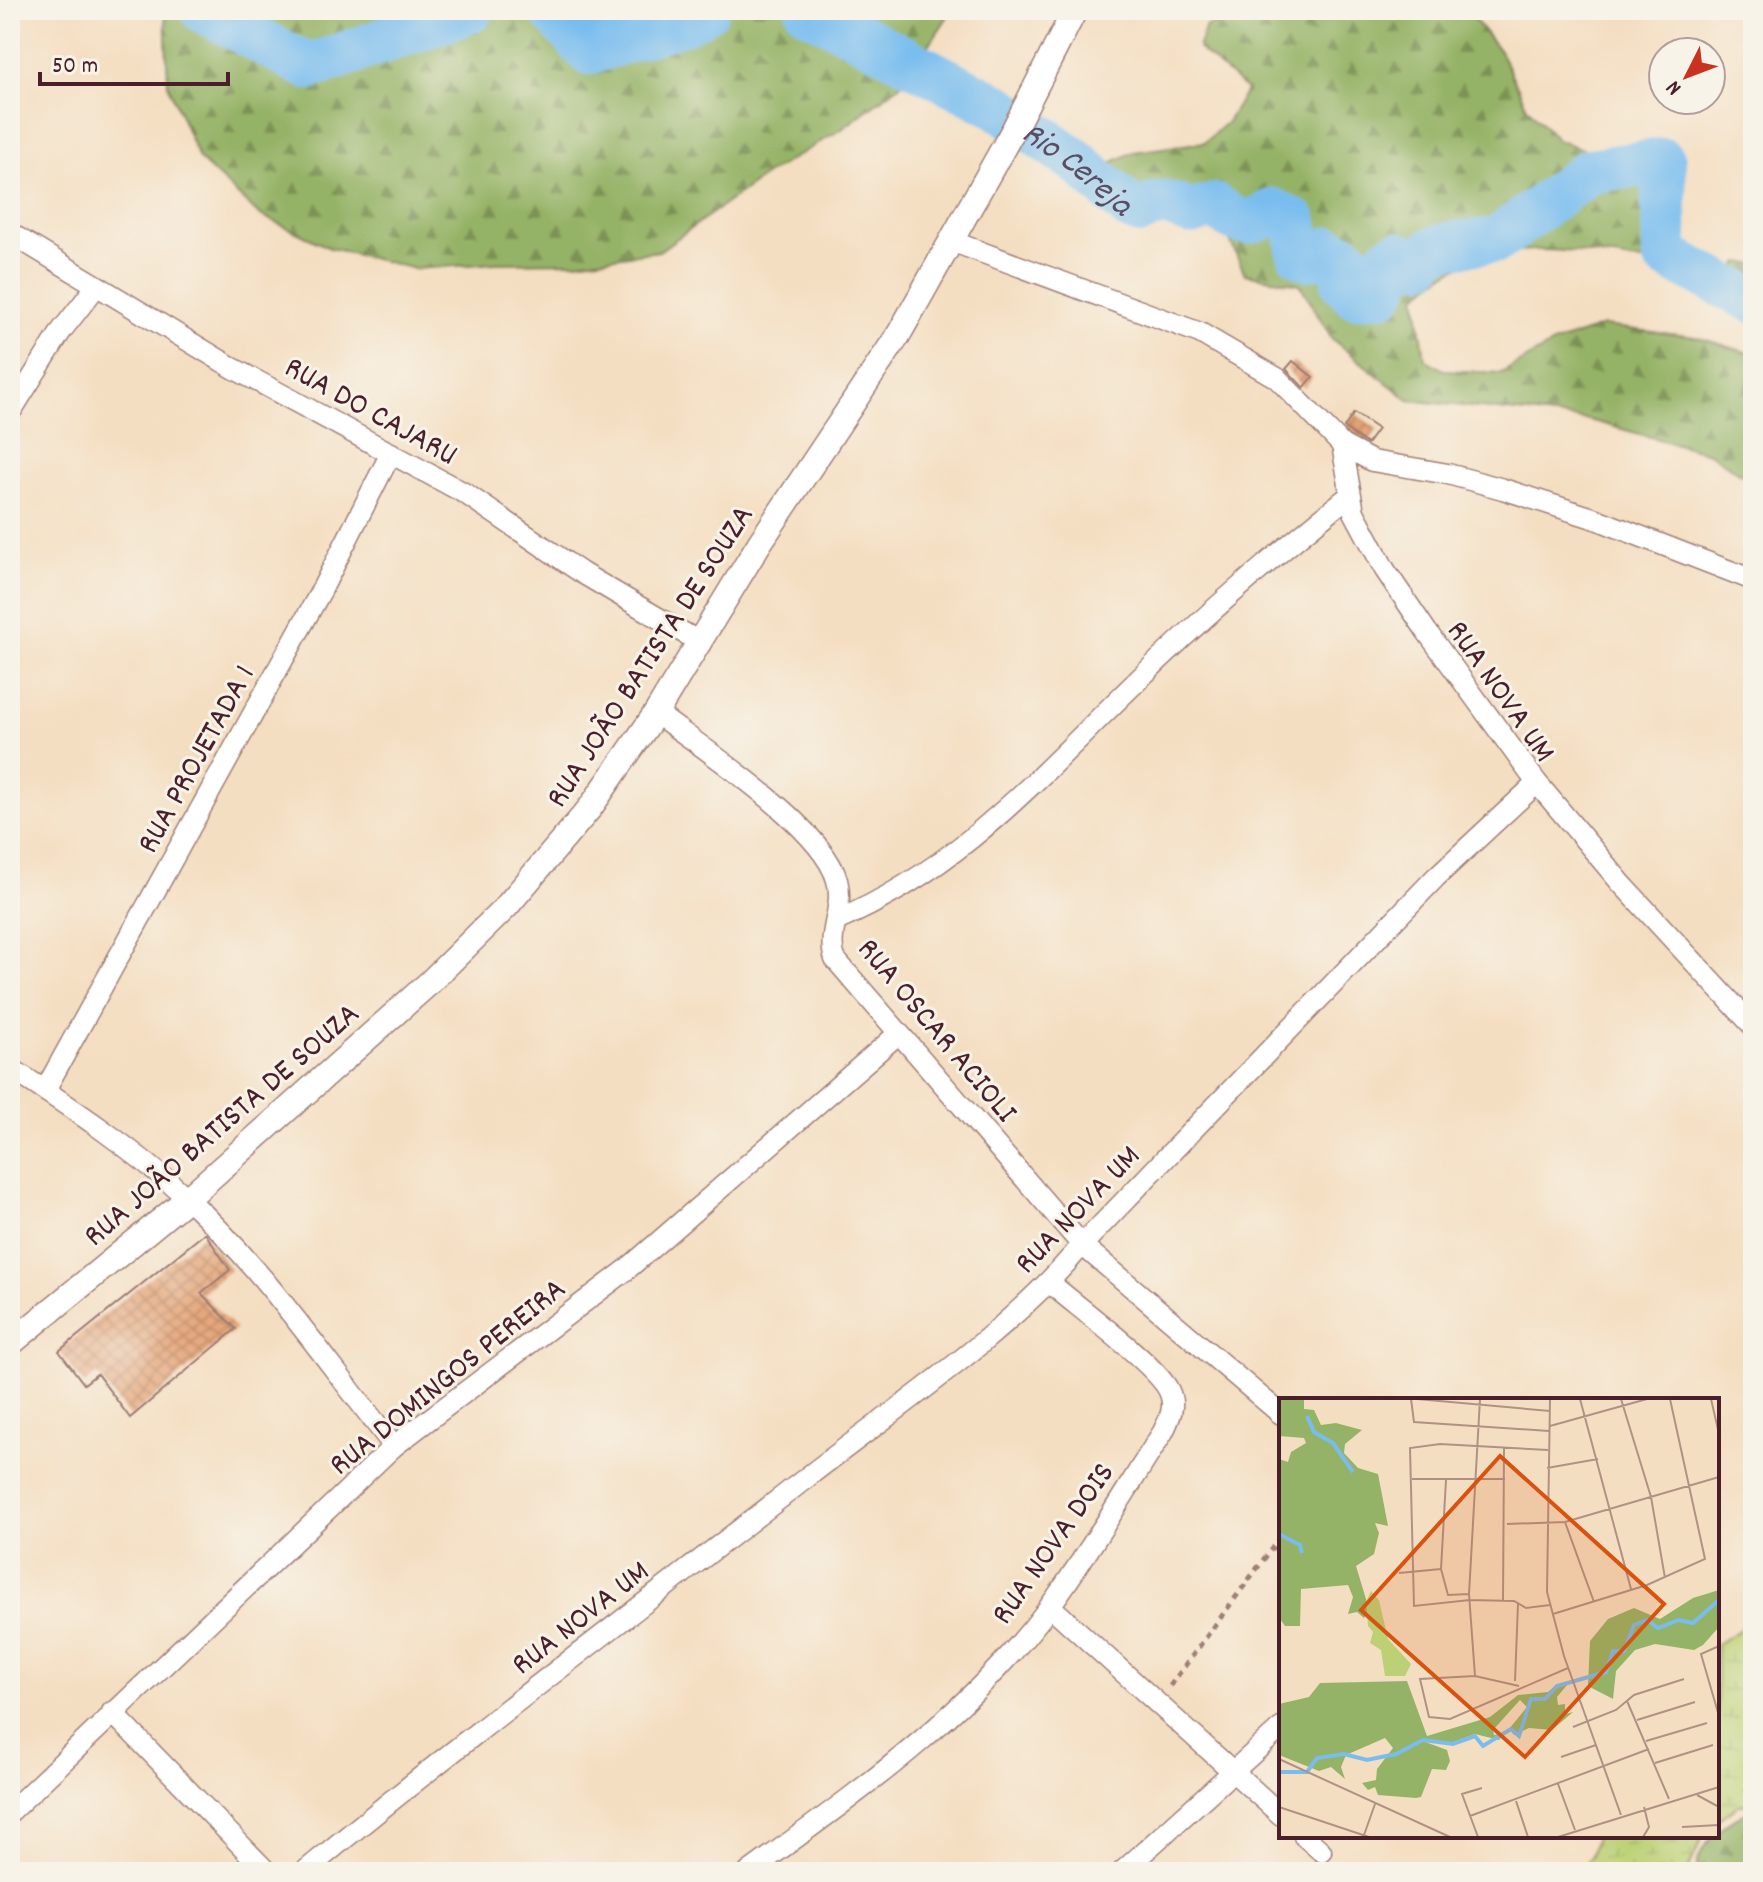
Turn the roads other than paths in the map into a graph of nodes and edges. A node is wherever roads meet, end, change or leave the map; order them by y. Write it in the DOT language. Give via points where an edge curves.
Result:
graph roads {
  1 [pos="1075,10"];
  2 [pos="10,233"];
  3 [pos="951,241"];
  4 [pos="95,288"];
  5 [pos="10,413"];
  6 [pos="1342,445"];
  7 [pos="391,453"];
  8 [pos="1349,496"];
  9 [pos="1753,580"];
  10 [pos="701,643"];
  11 [pos="656,713"];
  12 [pos="1537,783"];
  13 [pos="836,921"];
  14 [pos="1753,1026"];
  15 [pos="898,1034"];
  16 [pos="10,1068"];
  17 [pos="45,1090"];
  18 [pos="187,1199"];
  19 [pos="1082,1245"];
  20 [pos="1050,1283"];
  21 [pos="10,1344"];
  22 [pos="1279,1412"];
  23 [pos="394,1446"];
  24 [pos="1050,1606"];
  25 [pos="112,1712"];
  26 [pos="1279,1730"];
  27 [pos="1231,1770"];
  28 [pos="10,1812"];
  29 [pos="1279,1813"];
  30 [pos="1306,1838"];
  31 [pos="1321,1851"];
  32 [pos="267,1872"];
  33 [pos="304,1872"];
  34 [pos="749,1872"];
  35 [pos="1122,1872"];
  1 -- 3 [label="street, RUA JOÃO BATISTA DE SOUZA"];
  2 -- 4 [label="street, RUA DO CAJARU"];
  3 -- 6 [label="street" via="1200,333 1277,378"];
  3 -- 10 [label="street, RUA JOÃO BATISTA DE SOUZA" via="899,334 759,544"];
  4 -- 5 [label="street"];
  4 -- 7 [label="street, RUA DO CAJARU"];
  6 -- 8 [label="street, RUA NOVA UM"];
  6 -- 9 [label="street" via="1372,461 1503,489"];
  7 -- 10 [label="street, RUA DO CAJARU" via="466,494 582,573"];
  7 -- 17 [label="street, RUA PROJETADA 1" via="321,591"];
  8 -- 12 [label="street, RUA NOVA UM" via="1364,534 1398,590"];
  8 -- 13 [label="street" via="1214,608 1000,817 886,900"];
  10 -- 11 [label="street, RUA JOÃO BATISTA DE SOUZA"];
  11 -- 13 [label="street, RUA OSCAR ACIOLI" via="756,789 818,846 837,880"];
  11 -- 18 [label="street, RUA JOÃO BATISTA DE SOUZA" via="590,808 506,907 428,984"];
  12 -- 14 [label="street"];
  12 -- 19 [label="street, RUA NOVA UM" via="1436,877"];
  13 -- 15 [label="street, RUA OSCAR ACIOLI" via="831,947 835,959"];
  15 -- 19 [label="street, RUA OSCAR ACIOLI"];
  15 -- 23 [label="street, RUA DOMINGOS PEREIRA" via="625,1271"];
  16 -- 17 [label="street"];
  17 -- 18 [label="street"];
  18 -- 21 [label="street, RUA JOÃO BATISTA DE SOUZA"];
  18 -- 23 [label="street" via="254,1271"];
  19 -- 20 [label="street, RUA NOVA UM"];
  19 -- 22 [label="street, RUA OSCAR ACIOLI"];
  20 -- 24 [label="street, RUA NOVA DOIS" via="1158,1375 1169,1390 1173,1413"];
  20 -- 33 [label="street, RUA NOVA UM" via="959,1360 415,1780"];
  23 -- 25 [label="street, RUA DOMINGOS PEREIRA"];
  24 -- 27 [label="street"];
  24 -- 34 [label="street, RUA NOVA DOIS" via="926,1737"];
  25 -- 28 [label="street, RUA DOMINGOS PEREIRA"];
  25 -- 32 [label="street"];
  26 -- 27 [label="street"];
  27 -- 29 [label="street"];
  27 -- 35 [label="street"];
  30 -- 31 [label="street"];
}
